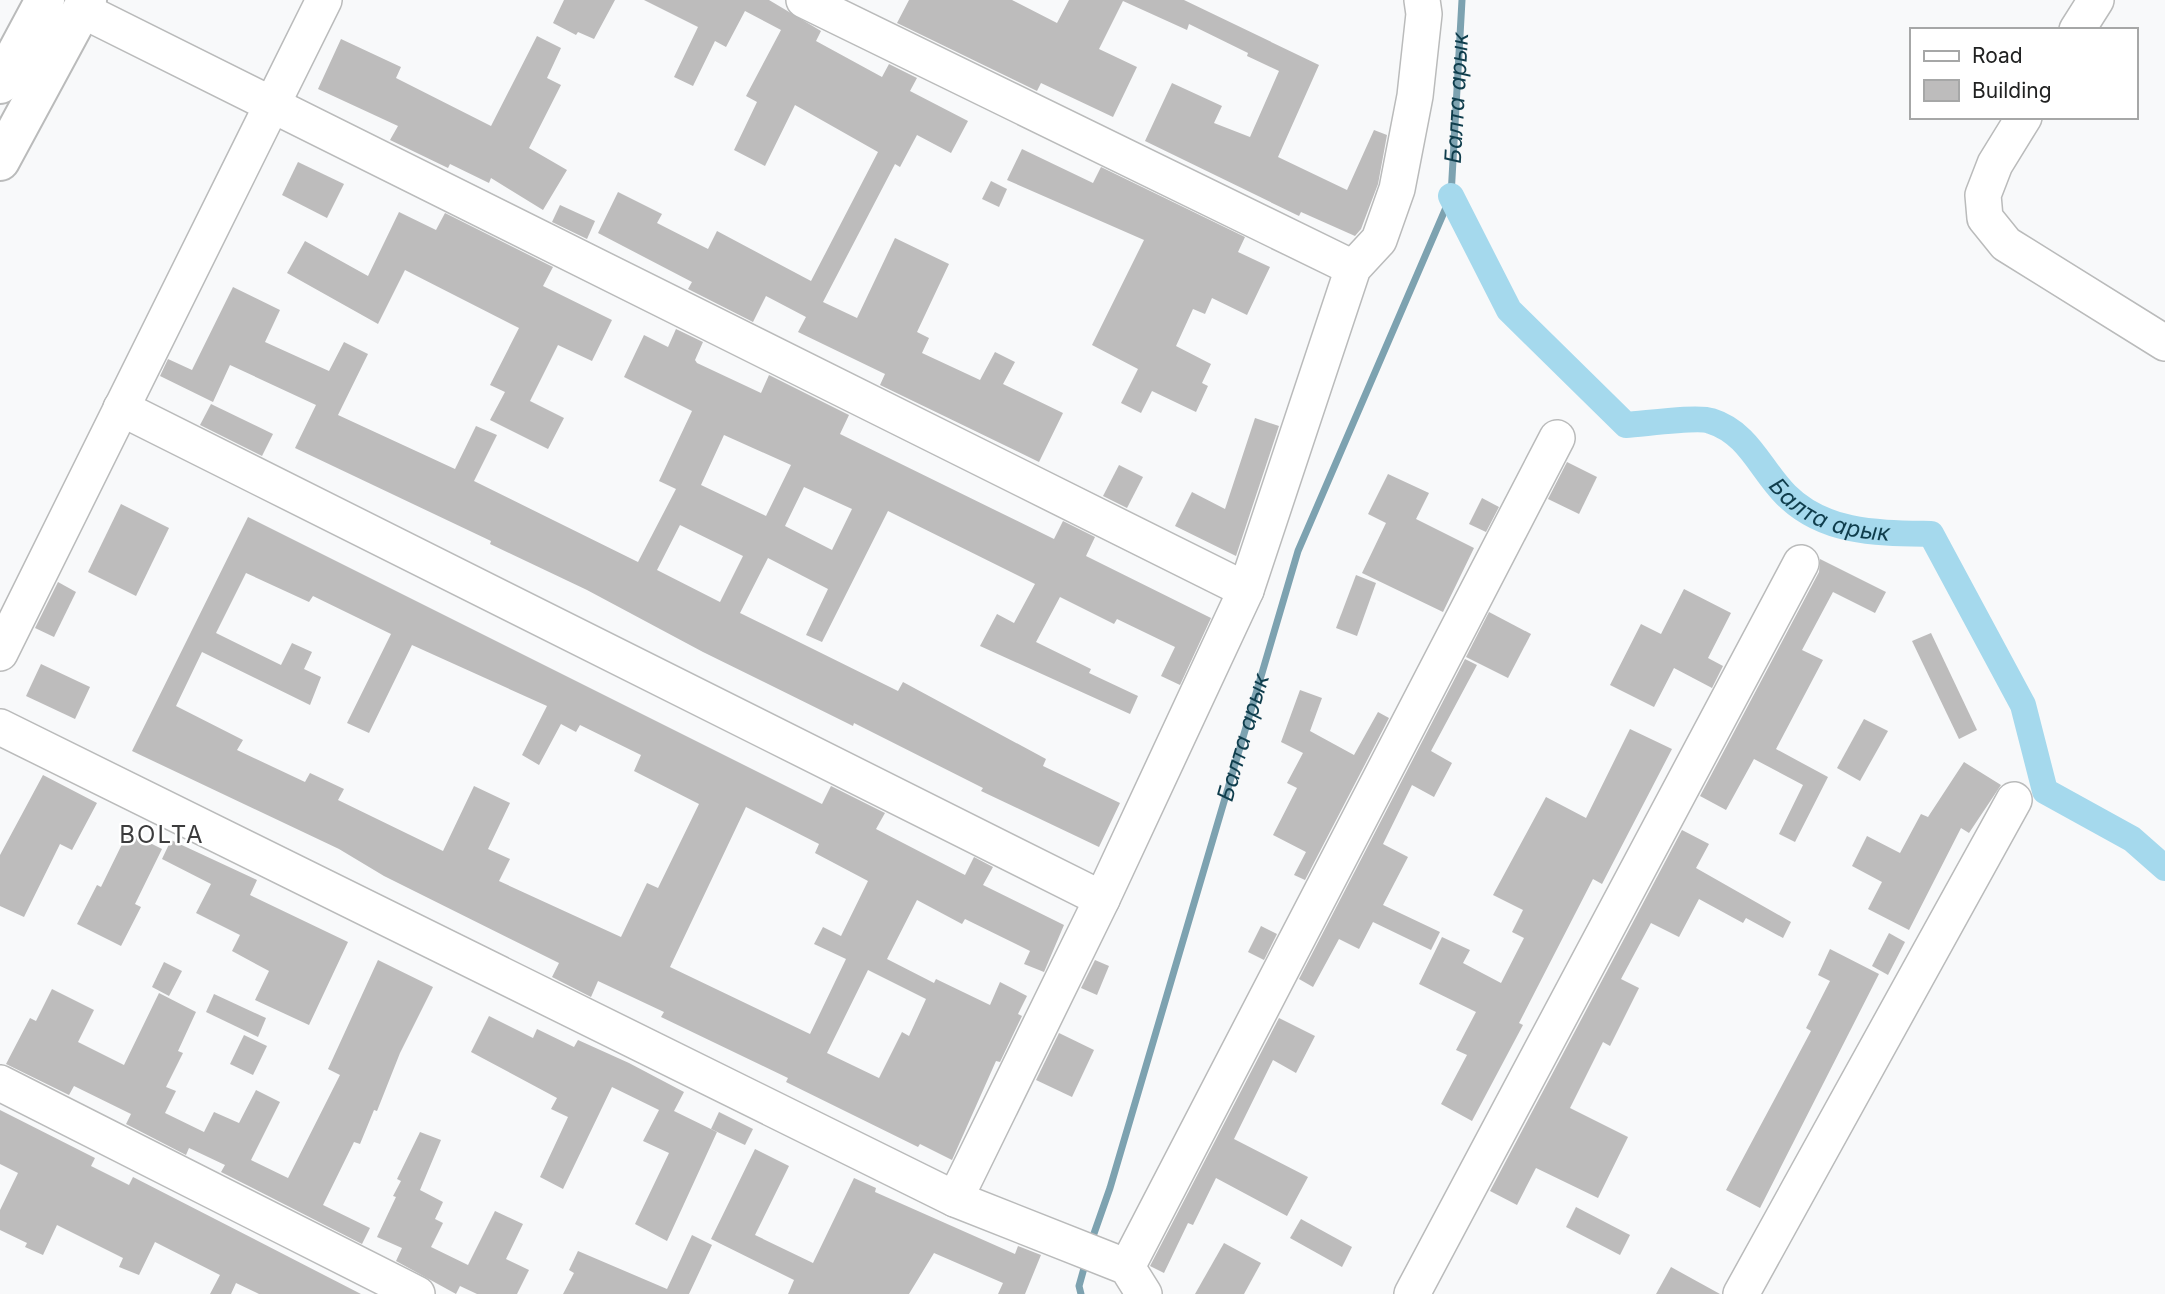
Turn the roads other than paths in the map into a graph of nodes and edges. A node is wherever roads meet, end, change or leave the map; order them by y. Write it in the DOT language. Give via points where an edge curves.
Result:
graph roads {
  1 [pos="45,0"];
  2 [pos="324,0"];
  3 [pos="804,0"];
  4 [pos="1422,0"];
  5 [pos="2096,0"];
  6 [pos="84,5"];
  7 [pos="2078,28"];
  8 [pos="0,84"];
  9 [pos="270,104"];
  10 [pos="2023,119"];
  11 [pos="0,161"];
  12 [pos="1353,268"];
  13 [pos="2165,343"];
  14 [pos="121,408"];
  15 [pos="1557,438"];
  16 [pos="1801,563"];
  17 [pos="1246,590"];
  18 [pos="0,653"];
  19 [pos="0,727"];
  20 [pos="2014,800"];
  21 [pos="1102,899"];
  22 [pos="0,1083"];
  23 [pos="955,1199"];
  24 [pos="1111,1266"];
  25 [pos="417,1294"];
  26 [pos="1412,1294"];
  27 [pos="1741,1294"];
  1 -- 8 [label="highway"];
  2 -- 9 [label="street"];
  3 -- 12 [label="street"];
  4 -- 12 [label="street" via="1415,96 1397,189 1379,240"];
  5 -- 7 [label="street"];
  6 -- 9 [label="street"];
  6 -- 11 [label="highway"];
  9 -- 14 [label="street"];
  9 -- 17 [label="street"];
  10 -- 13 [label="street" via="1983,195 1985,218 2006,244"];
  12 -- 17 [label="street"];
  14 -- 18 [label="street"];
  14 -- 21 [label="street"];
  15 -- 24 [label="street"];
  16 -- 26 [label="street"];
  17 -- 21 [label="street"];
  19 -- 23 [label="street"];
  20 -- 27 [label="street"];
  21 -- 23 [label="street"];
  22 -- 25 [label="street"];
  23 -- 24 [label="street"];
}
